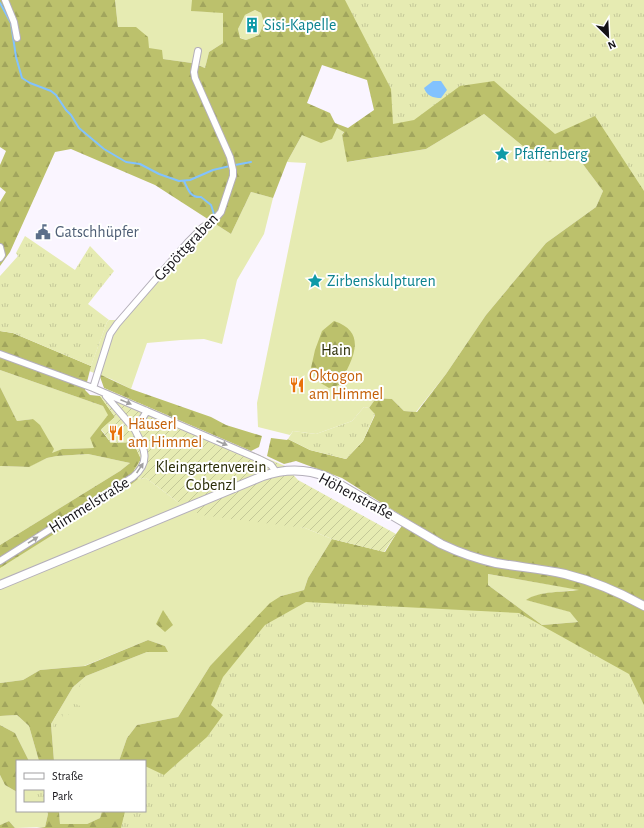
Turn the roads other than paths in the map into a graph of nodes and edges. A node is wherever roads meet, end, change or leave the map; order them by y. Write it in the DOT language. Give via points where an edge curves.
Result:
graph roads {
  1 [pos="5,0"];
  2 [pos="17,38"];
  3 [pos="198,51"];
  4 [pos="0,247"];
  5 [pos="1,256"];
  6 [pos="0,354"];
  7 [pos="92,388"];
  8 [pos="104,394"];
  9 [pos="148,411"];
  10 [pos="135,430"];
  11 [pos="276,472"];
  12 [pos="0,561"];
  13 [pos="0,584"];
  14 [pos="644,606"];
  1 -- 2 [label="street"];
  3 -- 7 [label="street, Gspöttgraben" via="195,78 230,157 232,183 214,220 188,242 110,334"];
  4 -- 5 [label="street"];
  6 -- 7 [label="street, Himmelstraße"];
  7 -- 8 [label="street, Himmelstraße"];
  8 -- 9 [label="street, Himmelstraße, one-way"];
  8 -- 10 [label="street, Himmelstraße"];
  9 -- 10 [label="street"];
  9 -- 11 [label="street, Himmelstraße, one-way" via="271,465"];
  12 -- 10 [label="street, Himmelstraße, one-way" via="140,472 145,457"];
  11 -- 13 [label="street, Höhenstraße"];
  11 -- 14 [label="street, Höhenstraße" via="300,470 319,474 461,553 496,563 549,571 585,580 613,590"];
}
